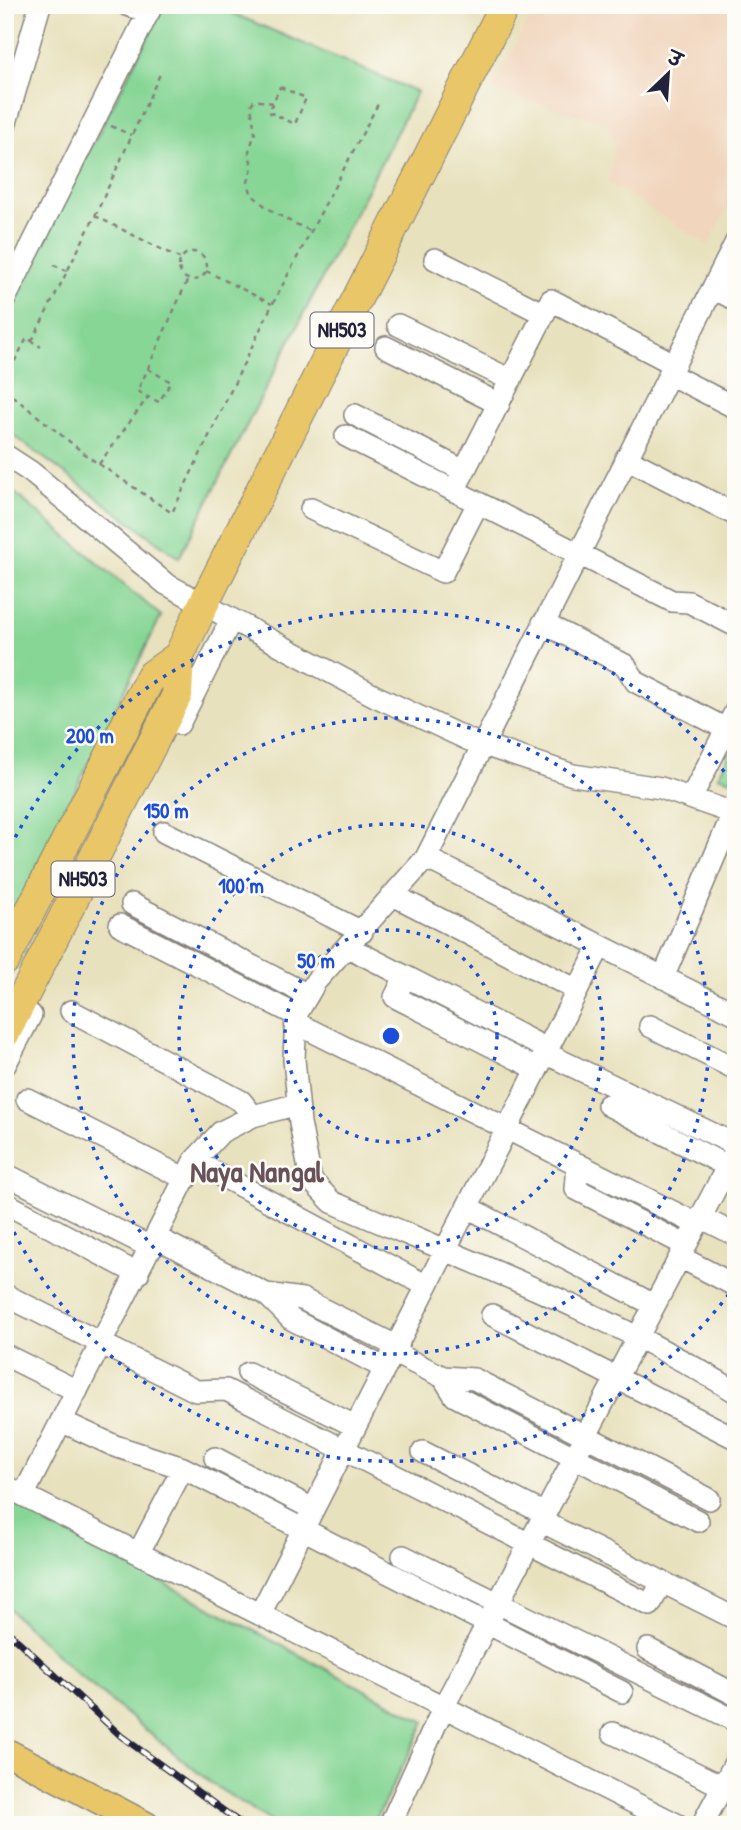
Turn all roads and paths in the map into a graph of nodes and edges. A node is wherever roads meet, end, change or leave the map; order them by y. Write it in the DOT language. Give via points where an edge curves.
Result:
graph roads {
  1 [pos="40,5"];
  2 [pos="127,5"];
  3 [pos="505,5"];
  4 [pos="151,8"];
  5 [pos="161,72"];
  6 [pos="273,103"];
  7 [pos="378,104"];
  8 [pos="95,120"];
  9 [pos="5,126"];
  10 [pos="132,135"];
  11 [pos="95,216"];
  12 [pos="311,231"];
  13 [pos="736,242"];
  14 [pos="181,258"];
  15 [pos="435,259"];
  16 [pos="54,265"];
  17 [pos="67,271"];
  18 [pos="206,271"];
  19 [pos="188,279"];
  20 [pos="713,288"];
  21 [pos="5,299"];
  22 [pos="736,300"];
  23 [pos="273,304"];
  24 [pos="544,314"];
  25 [pos="398,326"];
  26 [pos="32,341"];
  27 [pos="41,347"];
  28 [pos="386,347"];
  29 [pos="148,369"];
  30 [pos="672,369"];
  31 [pos="5,379"];
  32 [pos="511,380"];
  33 [pos="5,390"];
  34 [pos="148,397"];
  35 [pos="499,404"];
  36 [pos="736,408"];
  37 [pos="355,415"];
  38 [pos="346,436"];
  39 [pos="5,455"];
  40 [pos="626,458"];
  41 [pos="99,464"];
  42 [pos="464,471"];
  43 [pos="454,491"];
  44 [pos="478,503"];
  45 [pos="311,509"];
  46 [pos="736,516"];
  47 [pos="578,554"];
  48 [pos="203,605"];
  49 [pos="232,620"];
  50 [pos="543,623"];
  51 [pos="736,626"];
  52 [pos="179,656"];
  53 [pos="147,685"];
  54 [pos="175,714"];
  55 [pos="731,720"];
  56 [pos="481,744"];
  57 [pos="691,798"];
  58 [pos="735,813"];
  59 [pos="164,832"];
  60 [pos="426,858"];
  61 [pos="395,896"];
  62 [pos="132,905"];
  63 [pos="120,925"];
  64 [pos="5,935"];
  65 [pos="355,940"];
  66 [pos="600,946"];
  67 [pos="5,960"];
  68 [pos="663,978"];
  69 [pos="577,990"];
  70 [pos="308,995"];
  71 [pos="71,1011"];
  72 [pos="736,1014"];
  73 [pos="296,1019"];
  74 [pos="650,1026"];
  75 [pos="5,1033"];
  76 [pos="543,1057"];
  77 [pos="5,1065"];
  78 [pos="736,1069"];
  79 [pos="27,1099"];
  80 [pos="298,1104"];
  81 [pos="608,1105"];
  82 [pos="253,1116"];
  83 [pos="507,1128"];
  84 [pos="733,1155"];
  85 [pos="578,1164"];
  86 [pos="190,1170"];
  87 [pos="5,1174"];
  88 [pos="325,1194"];
  89 [pos="5,1203"];
  90 [pos="467,1208"];
  91 [pos="699,1220"];
  92 [pos="309,1223"];
  93 [pos="736,1235"];
  94 [pos="155,1243"];
  95 [pos="445,1250"];
  96 [pos="682,1251"];
  97 [pos="138,1274"];
  98 [pos="426,1286"];
  99 [pos="736,1286"];
  100 [pos="5,1295"];
  101 [pos="654,1305"];
  102 [pos="492,1315"];
  103 [pos="638,1337"];
  104 [pos="101,1343"];
  105 [pos="5,1355"];
  106 [pos="391,1355"];
  107 [pos="248,1373"];
  108 [pos="443,1377"];
  109 [pos="616,1378"];
  110 [pos="77,1391"];
  111 [pos="736,1392"];
  112 [pos="61,1421"];
  113 [pos="355,1426"];
  114 [pos="586,1435"];
  115 [pos="735,1438"];
  116 [pos="343,1451"];
  117 [pos="423,1452"];
  118 [pos="574,1457"];
  119 [pos="215,1458"];
  120 [pos="183,1468"];
  121 [pos="15,1490"];
  122 [pos="709,1499"];
  123 [pos="313,1509"];
  124 [pos="543,1518"];
  125 [pos="698,1521"];
  126 [pos="302,1531"];
  127 [pos="529,1544"];
  128 [pos="139,1552"];
  129 [pos="403,1556"];
  130 [pos="662,1582"];
  131 [pos="499,1602"];
  132 [pos="260,1614"];
  133 [pos="736,1619"];
  134 [pos="488,1623"];
  135 [pos="648,1649"];
  136 [pos="622,1692"];
  137 [pos="736,1695"];
  138 [pos="444,1706"];
  139 [pos="736,1721"];
  140 [pos="613,1733"];
  141 [pos="5,1751"];
  142 [pos="736,1761"];
  143 [pos="722,1786"];
  144 [pos="146,1825"];
  145 [pos="390,1825"];
  146 [pos="678,1825"];
  147 [pos="702,1825"];
  1 -- 9 [label="street"];
  2 -- 4 [label="street"];
  3 -- 48 [label="highway, NH503"];
  4 -- 8 [label="street"];
  5 -- 10 [label="path"];
  6 -- 6 [label="path" via="280,87 306,98 295,124 269,112"];
  6 -- 12 [label="path" via="254,100 251,105 253,168 248,183 251,193 274,213"];
  7 -- 12 [label="path"];
  8 -- 10 [label="path"];
  8 -- 21 [label="street"];
  10 -- 11 [label="path"];
  11 -- 14 [label="path"];
  11 -- 17 [label="path"];
  12 -- 23 [label="path"];
  13 -- 20 [label="street"];
  14 -- 18 [label="path" via="198,252 207,262"];
  14 -- 19 [label="path" via="179,268"];
  15 -- 24 [label="street"];
  16 -- 17 [label="path"];
  17 -- 26 [label="path"];
  18 -- 19 [label="path" via="201,278"];
  18 -- 23 [label="path"];
  19 -- 29 [label="path"];
  20 -- 22 [label="street"];
  20 -- 30 [label="street"];
  23 -- 41 [label="path" via="172,513"];
  24 -- 30 [label="street" via="551,300"];
  24 -- 32 [label="street"];
  25 -- 32 [label="street"];
  26 -- 27 [label="path"];
  26 -- 31 [label="path" via="27,338"];
  28 -- 35 [label="street"];
  29 -- 34 [label="path" via="137,391"];
  29 -- 34 [label="path" via="171,382 159,402"];
  30 -- 36 [label="street"];
  30 -- 40 [label="street"];
  32 -- 35 [label="street"];
  33 -- 41 [label="path"];
  34 -- 41 [label="path"];
  35 -- 42 [label="street"];
  37 -- 42 [label="street"];
  38 -- 43 [label="street"];
  39 -- 48 [label="street" via="166,584"];
  40 -- 46 [label="street"];
  40 -- 47 [label="street"];
  42 -- 43 [label="street"];
  43 -- 44 [label="street"];
  44 -- 45 [label="street" via="443,572"];
  44 -- 47 [label="street"];
  47 -- 50 [label="street"];
  47 -- 51 [label="street" via="672,601 689,601"];
  48 -- 49 [label="street"];
  48 -- 52 [label="highway, NH503"];
  49 -- 54 [label="street"];
  49 -- 56 [label="street" via="375,696"];
  50 -- 55 [label="street" via="625,666 636,682"];
  50 -- 56 [label="street"];
  52 -- 53 [label="highway, NH503" via="151,676"];
  52 -- 54 [label="highway, NH503"];
  53 -- 64 [label="street" via="123,705"];
  53 -- 67 [label="highway, NH503"];
  54 -- 75 [label="highway, NH503"];
  54 -- 77 [label="street"];
  55 -- 57 [label="street"];
  56 -- 57 [label="street" via="573,775 662,788"];
  56 -- 60 [label="street"];
  57 -- 58 [label="street"];
  58 -- 68 [label="street"];
  59 -- 65 [label="street"];
  60 -- 61 [label="street"];
  60 -- 66 [label="street"];
  61 -- 65 [label="street"];
  61 -- 69 [label="street"];
  62 -- 70 [label="street"];
  63 -- 73 [label="street"];
  65 -- 70 [label="street"];
  65 -- 76 [label="street" via="405,977 395,997"];
  66 -- 68 [label="street"];
  66 -- 69 [label="street"];
  68 -- 72 [label="street"];
  69 -- 76 [label="street"];
  70 -- 73 [label="street"];
  71 -- 82 [label="street" via="241,1101"];
  73 -- 80 [label="street"];
  73 -- 83 [label="street"];
  74 -- 78 [label="street"];
  76 -- 83 [label="street"];
  76 -- 84 [label="street"];
  79 -- 86 [label="street"];
  80 -- 82 [label="street"];
  80 -- 88 [label="street" via="312,1180"];
  81 -- 84 [label="street"];
  82 -- 86 [label="street" via="220,1132"];
  83 -- 85 [label="street"];
  83 -- 90 [label="street"];
  84 -- 91 [label="street"];
  85 -- 91 [label="street"];
  85 -- 96 [label="street" via="576,1189"];
  86 -- 92 [label="street"];
  86 -- 94 [label="street"];
  87 -- 94 [label="street"];
  88 -- 92 [label="street"];
  88 -- 95 [label="street" via="332,1202"];
  89 -- 97 [label="street"];
  90 -- 95 [label="street"];
  90 -- 101 [label="street"];
  91 -- 93 [label="street"];
  91 -- 96 [label="street"];
  92 -- 98 [label="street"];
  94 -- 97 [label="street"];
  94 -- 106 [label="street" via="266,1294 291,1319"];
  95 -- 98 [label="street"];
  95 -- 103 [label="street"];
  96 -- 99 [label="street"];
  96 -- 101 [label="street"];
  97 -- 104 [label="street"];
  98 -- 106 [label="street"];
  100 -- 104 [label="street"];
  101 -- 103 [label="street"];
  102 -- 109 [label="street"];
  103 -- 109 [label="street"];
  103 -- 111 [label="street"];
  104 -- 110 [label="street"];
  104 -- 116 [label="street" via="196,1391 226,1390"];
  105 -- 110 [label="street"];
  106 -- 108 [label="street"];
  106 -- 113 [label="street"];
  107 -- 113 [label="street"];
  108 -- 114 [label="street" via="474,1378"];
  108 -- 118 [label="street" via="455,1396"];
  109 -- 114 [label="street"];
  109 -- 115 [label="street"];
  110 -- 112 [label="street"];
  112 -- 120 [label="street" via="115,1446"];
  112 -- 121 [label="street"];
  113 -- 116 [label="street"];
  114 -- 118 [label="street"];
  114 -- 122 [label="street"];
  116 -- 123 [label="street"];
  116 -- 127 [label="street"];
  117 -- 124 [label="street"];
  118 -- 124 [label="street"];
  118 -- 125 [label="street"];
  119 -- 123 [label="street"];
  120 -- 126 [label="street"];
  120 -- 128 [label="street"];
  121 -- 128 [label="street"];
  123 -- 126 [label="street"];
  124 -- 127 [label="street"];
  124 -- 130 [label="street"];
  126 -- 132 [label="street"];
  126 -- 134 [label="street"];
  127 -- 130 [label="street" via="650,1605"];
  127 -- 131 [label="street"];
  128 -- 132 [label="street"];
  129 -- 131 [label="street"];
  130 -- 133 [label="street"];
  131 -- 134 [label="street"];
  131 -- 139 [label="street"];
  132 -- 138 [label="street"];
  134 -- 136 [label="street"];
  134 -- 138 [label="street"];
  135 -- 137 [label="street"];
  138 -- 145 [label="street"];
  138 -- 146 [label="street"];
  140 -- 143 [label="street"];
  141 -- 144 [label="main road"];
  142 -- 143 [label="street"];
  143 -- 147 [label="street"];
}
